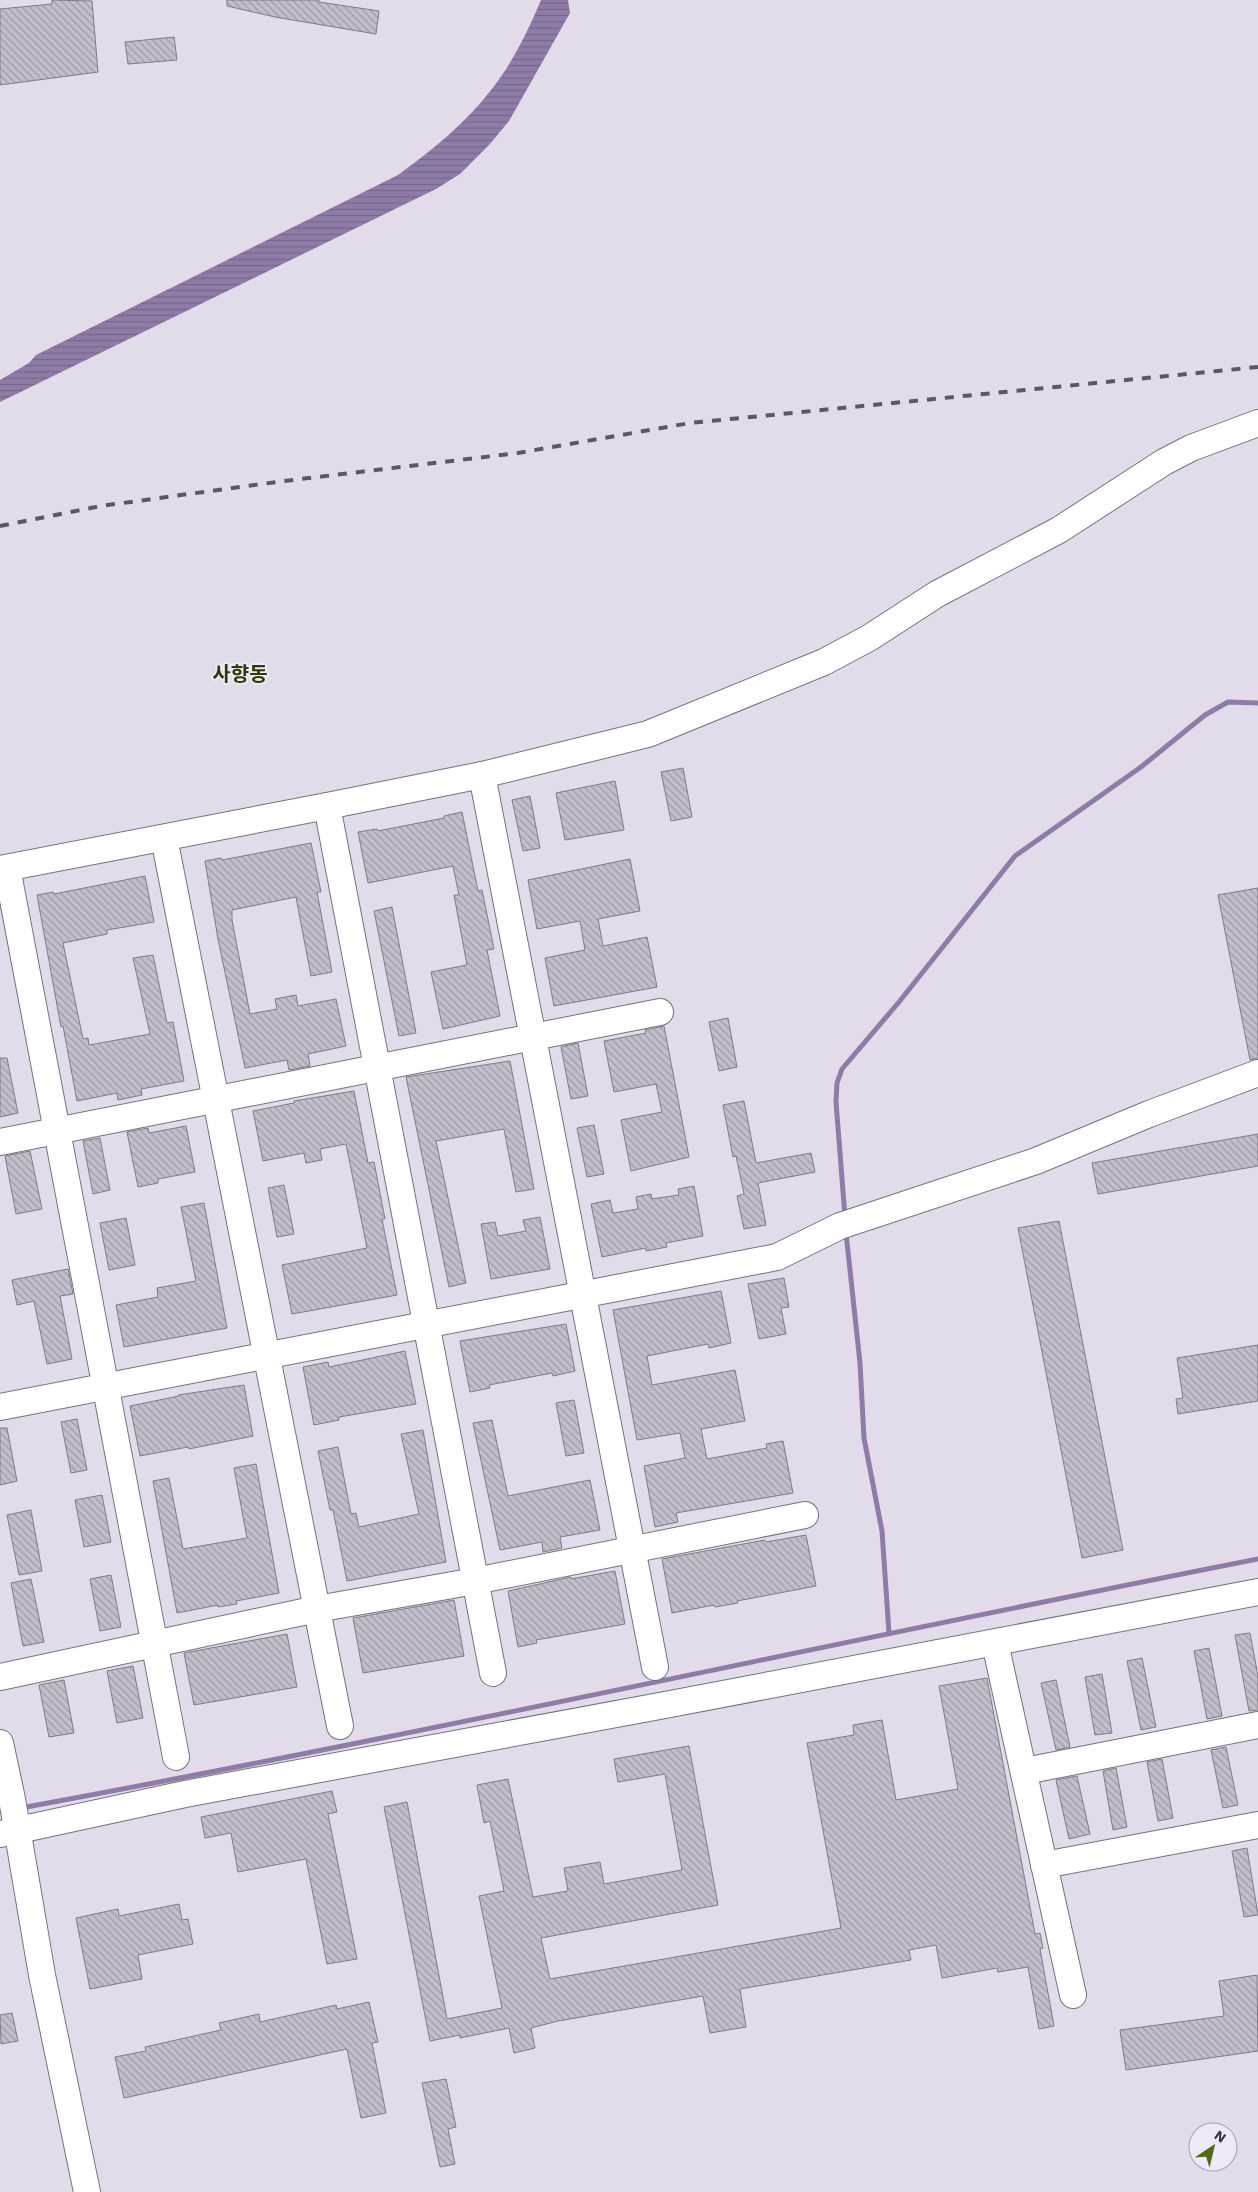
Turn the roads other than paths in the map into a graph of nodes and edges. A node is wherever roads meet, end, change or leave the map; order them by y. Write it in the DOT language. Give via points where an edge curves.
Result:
graph roads {
  1 [pos="1258,423"];
  2 [pos="482,775"];
  3 [pos="327,806"];
  4 [pos="164,838"];
  5 [pos="3,868"];
  6 [pos="660,1012"];
  7 [pos="533,1037"];
  8 [pos="377,1067"];
  9 [pos="1258,1073"];
  10 [pos="216,1099"];
  11 [pos="57,1130"];
  12 [pos="0,1142"];
  13 [pos="583,1295"];
  14 [pos="426,1325"];
  15 [pos="267,1356"];
  16 [pos="107,1386"];
  17 [pos="0,1407"];
  18 [pos="805,1515"];
  19 [pos="632,1550"];
  20 [pos="476,1581"];
  21 [pos="1258,1592"];
  22 [pos="317,1609"];
  23 [pos="995,1643"];
  24 [pos="155,1644"];
  25 [pos="655,1667"];
  26 [pos="493,1673"];
  27 [pos="0,1677"];
  28 [pos="1258,1725"];
  29 [pos="340,1726"];
  30 [pos="0,1743"];
  31 [pos="176,1757"];
  32 [pos="1025,1771"];
  33 [pos="11,1819"];
  34 [pos="1258,1825"];
  35 [pos="1044,1865"];
  36 [pos="1073,1996"];
  37 [pos="88,2192"];
  1 -- 2 [label="street" via="1191,448 1164,462 1059,530 938,594 824,662 648,734"];
  2 -- 3 [label="street"];
  2 -- 7 [label="street"];
  3 -- 4 [label="street"];
  3 -- 8 [label="street"];
  4 -- 5 [label="street"];
  4 -- 10 [label="street"];
  5 -- 11 [label="street"];
  6 -- 7 [label="street"];
  7 -- 8 [label="street"];
  7 -- 13 [label="street"];
  8 -- 10 [label="street"];
  8 -- 14 [label="street"];
  9 -- 13 [label="street" via="1036,1161 846,1224 777,1257"];
  10 -- 11 [label="street"];
  10 -- 15 [label="street"];
  11 -- 12 [label="street"];
  11 -- 16 [label="street"];
  13 -- 14 [label="street"];
  13 -- 19 [label="street"];
  14 -- 15 [label="street"];
  14 -- 20 [label="street"];
  15 -- 16 [label="street"];
  15 -- 22 [label="street"];
  16 -- 17 [label="street"];
  16 -- 24 [label="street"];
  18 -- 19 [label="street"];
  19 -- 20 [label="street"];
  19 -- 25 [label="street"];
  20 -- 22 [label="street"];
  20 -- 26 [label="street"];
  21 -- 23 [label="street"];
  22 -- 24 [label="street"];
  22 -- 29 [label="street"];
  23 -- 32 [label="street"];
  23 -- 33 [label="street" via="185,1794"];
  24 -- 27 [label="street"];
  24 -- 31 [label="street"];
  28 -- 32 [label="street"];
  30 -- 33 [label="street"];
  32 -- 35 [label="street"];
  33 -- 37 [label="street"];
  34 -- 35 [label="street"];
  35 -- 36 [label="street"];
}
